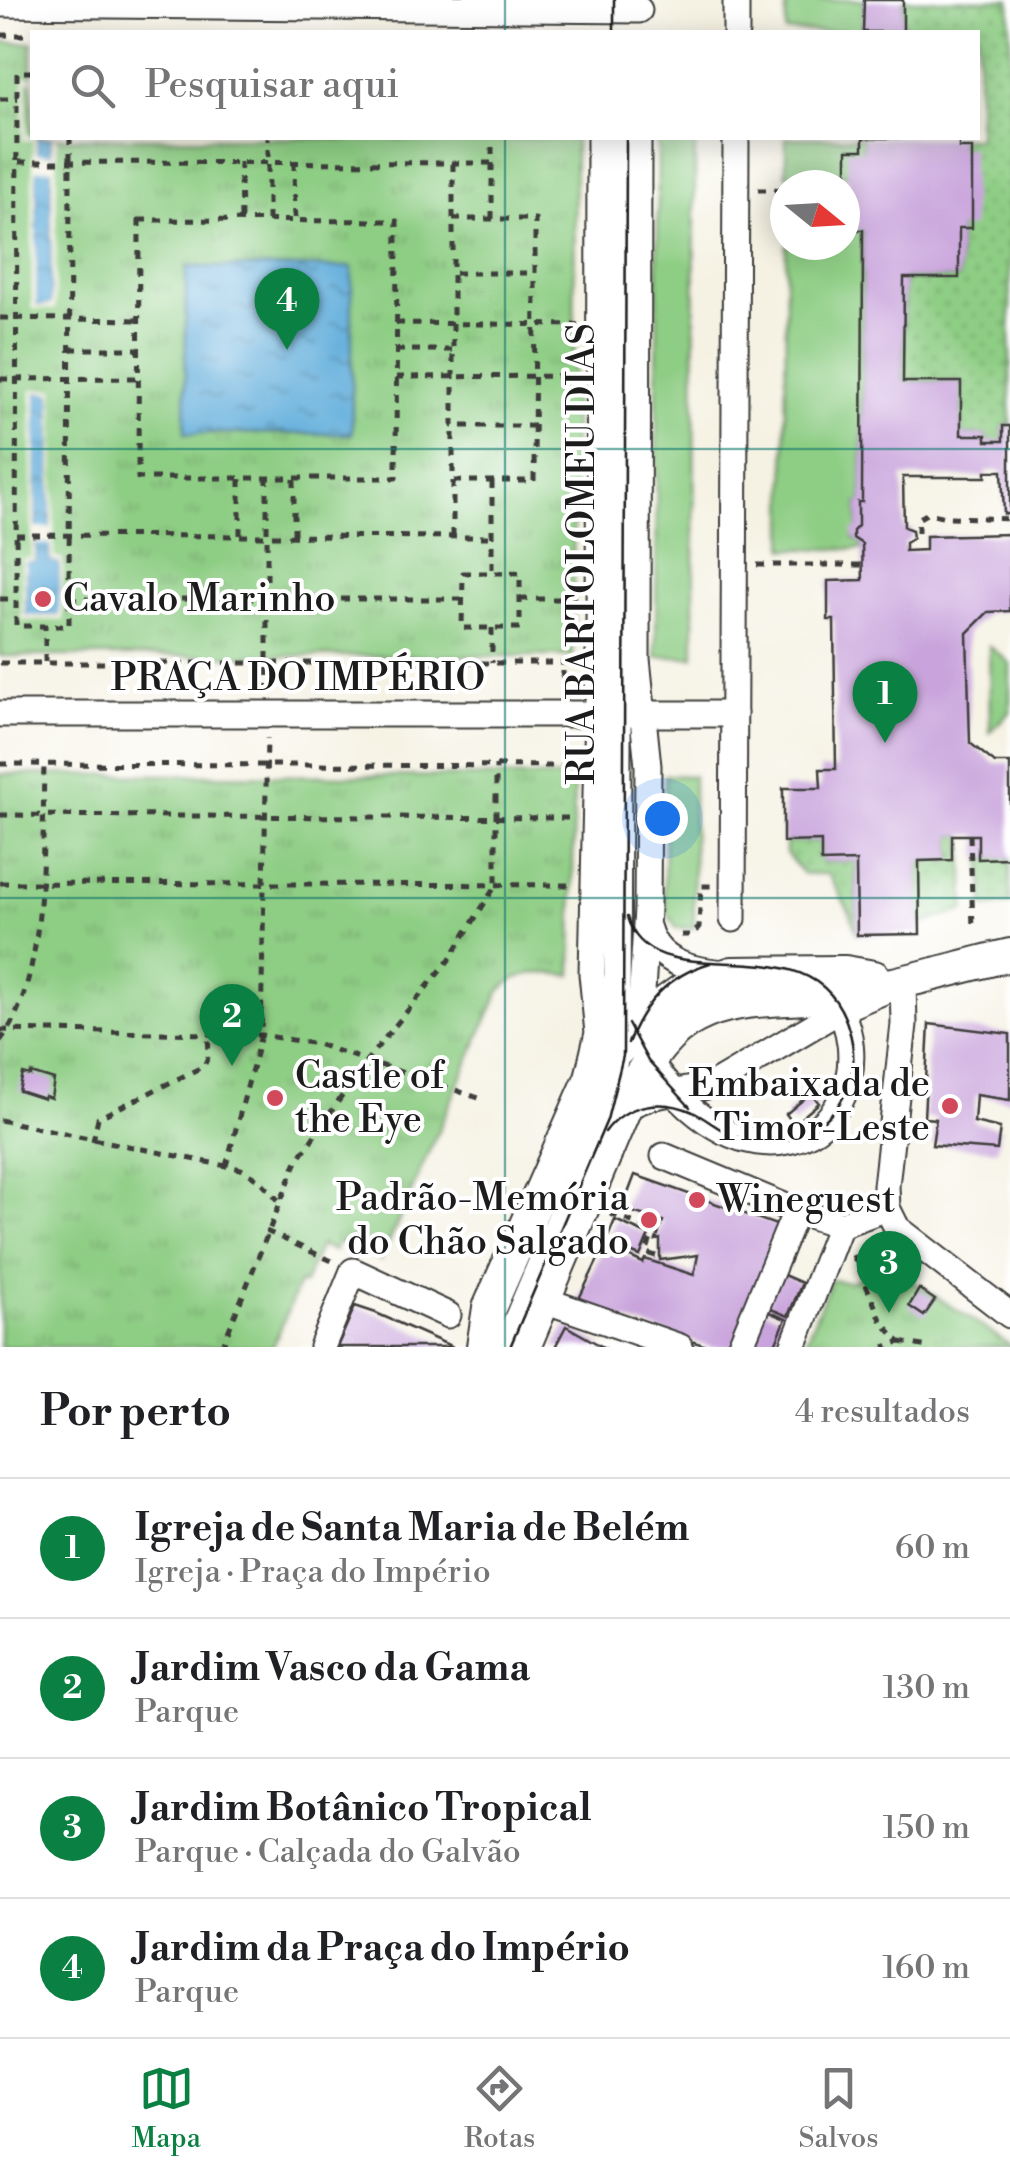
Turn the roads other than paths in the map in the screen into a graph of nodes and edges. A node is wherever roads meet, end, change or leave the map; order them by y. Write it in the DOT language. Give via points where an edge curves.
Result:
graph roads {
  1 [pos="736,0"];
  2 [pos="0,4"];
  3 [pos="620,14"];
  4 [pos="736,30"];
  5 [pos="600,140"];
  6 [pos="620,140"];
  7 [pos="638,140"];
  8 [pos="736,140"];
  9 [pos="0,714"];
  10 [pos="734,714"];
  11 [pos="620,716"];
  12 [pos="647,909"];
  13 [pos="733,919"];
  14 [pos="618,922"];
  15 [pos="645,954"];
  16 [pos="1010,955"];
  17 [pos="677,962"];
  18 [pos="732,974"];
  19 [pos="902,983"];
  20 [pos="839,992"];
  21 [pos="594,996"];
  22 [pos="629,1042"];
  23 [pos="676,1093"];
  24 [pos="626,1106"];
  25 [pos="574,1113"];
  26 [pos="664,1156"];
  27 [pos="584,1162"];
  28 [pos="887,1208"];
  29 [pos="796,1211"];
  30 [pos="840,1225"];
  31 [pos="544,1300"];
  32 [pos="448,1315"];
  33 [pos="1010,1315"];
  34 [pos="504,1344"];
  35 [pos="322,1347"];
  36 [pos="680,1347"];
  37 [pos="740,1347"];
  38 [pos="793,1347"];
  1 -- 4 [label="street"];
  2 -- 3 [label="street"];
  5 -- 11 [label="street" via="599,658"];
  6 -- 11 [label="street, RUA BARTOLOMEU DIAS"];
  7 -- 11 [label="street" via="637,659"];
  8 -- 10 [label="street"];
  9 -- 11 [label="street, PRAÇA DO IMPÉRIO"];
  10 -- 11 [label="street, PRAÇA DO IMPÉRIO"];
  10 -- 13 [label="street"];
  11 -- 12 [label="street" via="648,766"];
  11 -- 14 [label="street, RUA BARTOLOMEU DIAS"];
  11 -- 21 [label="street"];
  12 -- 15 [label="street"];
  12 -- 17 [label="street" via="652,942"];
  14 -- 15 [label="street" via="628,944"];
  14 -- 22 [label="street, RUA BARTOLOMEU DIAS"];
  15 -- 17 [label="street"];
  15 -- 22 [label="street"];
  16 -- 19 [label="main road"];
  17 -- 18 [label="street"];
  18 -- 20 [label="main road" via="800,973"];
  18 -- 22 [label="main road" via="684,989 658,1007"];
  19 -- 20 [label="main road"];
  19 -- 28 [label="street"];
  20 -- 22 [label="main road" via="742,1003"];
  20 -- 23 [label="street" via="713,1085"];
  20 -- 23 [label="street" via="852,1039 850,1082 828,1116 804,1134 771,1142 736,1137"];
  21 -- 22 [label="street"];
  21 -- 25 [label="street" via="598,1042"];
  22 -- 23 [label="street"];
  22 -- 24 [label="main road"];
  22 -- 25 [label="main road" via="591,1078"];
  22 -- 27 [label="street"];
  23 -- 24 [label="street"];
  24 -- 27 [label="street" via="607,1120"];
  24 -- 31 [label="main road"];
  25 -- 34 [label="main road" via="486,1315"];
  26 -- 29 [label="street"];
  27 -- 34 [label="street"];
  28 -- 30 [label="street"];
  28 -- 33 [label="street" via="897,1228"];
  29 -- 30 [label="street"];
  29 -- 37 [label="street"];
  30 -- 38 [label="street"];
  31 -- 34 [label="main road"];
  31 -- 36 [label="street"];
  32 -- 35 [label="street" via="353,1271"];
}
